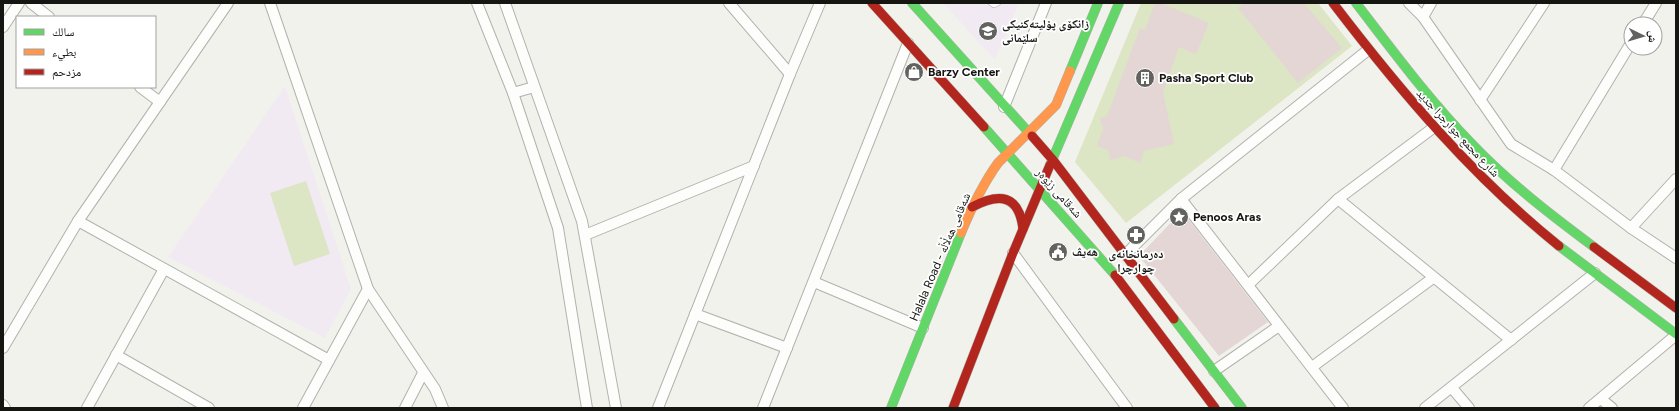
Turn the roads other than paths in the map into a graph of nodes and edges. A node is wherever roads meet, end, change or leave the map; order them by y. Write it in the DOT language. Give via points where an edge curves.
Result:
graph roads {
  1 [pos="19,3"];
  2 [pos="31,3"];
  3 [pos="228,3"];
  4 [pos="270,3"];
  5 [pos="477,3"];
  6 [pos="505,3"];
  7 [pos="729,3"];
  8 [pos="820,3"];
  9 [pos="872,3"];
  10 [pos="912,3"];
  11 [pos="992,3"];
  12 [pos="998,3"];
  13 [pos="1046,3"];
  14 [pos="1098,3"];
  15 [pos="1119,3"];
  16 [pos="1333,3"];
  17 [pos="1356,3"];
  18 [pos="1409,3"];
  19 [pos="1431,3"];
  20 [pos="1544,3"];
  21 [pos="1656,3"];
  22 [pos="48,16"];
  23 [pos="1648,16"];
  24 [pos="1423,17"];
  25 [pos="3,27"];
  26 [pos="908,43"];
  27 [pos="1368,50"];
  28 [pos="1623,56"];
  29 [pos="790,74"];
  30 [pos="534,86"];
  31 [pos="141,88"];
  32 [pos="513,93"];
  33 [pos="1480,100"];
  34 [pos="160,102"];
  35 [pos="1004,107"];
  36 [pos="1433,128"];
  37 [pos="1029,134"];
  38 [pos="1008,153"];
  39 [pos="1053,160"];
  40 [pos="754,166"];
  41 [pos="1554,170"];
  42 [pos="1676,180"];
  43 [pos="1040,190"];
  44 [pos="1181,199"];
  45 [pos="1338,199"];
  46 [pos="972,207"];
  47 [pos="78,222"];
  48 [pos="1631,228"];
  49 [pos="1023,229"];
  50 [pos="585,235"];
  51 [pos="1013,253"];
  52 [pos="1125,255"];
  53 [pos="1676,258"];
  54 [pos="164,269"];
  55 [pos="1595,274"];
  56 [pos="1433,278"];
  57 [pos="814,282"];
  58 [pos="1248,285"];
  59 [pos="368,289"];
  60 [pos="1676,308"];
  61 [pos="695,314"];
  62 [pos="1279,326"];
  63 [pos="922,328"];
  64 [pos="1676,334"];
  65 [pos="1511,340"];
  66 [pos="3,348"];
  67 [pos="788,348"];
  68 [pos="116,355"];
  69 [pos="329,360"];
  70 [pos="1312,367"];
  71 [pos="1214,371"];
  72 [pos="423,373"];
  73 [pos="1452,388"];
  74 [pos="1601,400"];
  75 [pos="3,405"];
  76 [pos="198,405"];
  77 [pos="5,408"];
  78 [pos="87,408"];
  79 [pos="209,408"];
  80 [pos="303,408"];
  81 [pos="405,408"];
  82 [pos="443,408"];
  83 [pos="587,408"];
  84 [pos="616,408"];
  85 [pos="658,408"];
  86 [pos="763,408"];
  87 [pos="891,408"];
  88 [pos="953,408"];
  89 [pos="1127,408"];
  90 [pos="1215,408"];
  91 [pos="1242,408"];
  92 [pos="1343,408"];
  93 [pos="1425,408"];
  94 [pos="1469,408"];
  95 [pos="1589,408"];
  96 [pos="1612,408"];
  1 -- 25 [label="street"];
  2 -- 22 [label="street"];
  3 -- 34 [label="street"];
  4 -- 59 [label="street"];
  5 -- 32 [label="street"];
  6 -- 30 [label="street"];
  7 -- 29 [label="street"];
  8 -- 29 [label="street"];
  9 -- 26 [label="street, شەقامی زێوەر"];
  10 -- 35 [label="street, شەقامی زێوەر"];
  11 -- 12 [label="lane" via="994,6"];
  13 -- 35 [label="street"];
  14 -- 37 [label="street, Halala Road - شەقامی هەڵاڵە" via="1056,105"];
  15 -- 39 [label="street"];
  16 -- 27 [label="street, شارع مجمع جوارجرا جديد"];
  17 -- 60 [label="street, شارع مجمع جوارجرا جديد" via="1443,112 1492,164 1548,211"];
  18 -- 24 [label="street"];
  19 -- 24 [label="street"];
  20 -- 33 [label="street"];
  21 -- 23 [label="street"];
  24 -- 33 [label="street"];
  26 -- 38 [label="street, شەقامی زێوەر"];
  26 -- 57 [label="street"];
  27 -- 36 [label="street, شارع مجمع جوارجرا جديد"];
  27 -- 44 [label="street"];
  28 -- 41 [label="street"];
  29 -- 40 [label="street"];
  30 -- 32 [label="street"];
  30 -- 50 [label="street"];
  31 -- 34 [label="street"];
  32 -- 83 [label="street" via="558,228"];
  33 -- 41 [label="street" via="1511,144"];
  34 -- 47 [label="street"];
  35 -- 37 [label="street, شەقامی زێوەر"];
  36 -- 45 [label="street"];
  36 -- 55 [label="street, شارع مجمع جوارجرا جديد" via="1493,189"];
  37 -- 38 [label="street, Halala Road - شەقامی هەڵاڵە"];
  37 -- 39 [label="street, شەقامی زێوەر"];
  38 -- 43 [label="street, شەقامی زێوەر"];
  38 -- 46 [label="street, Halala Road - شەقامی هەڵاڵە" via="990,174"];
  39 -- 43 [label="street"];
  39 -- 52 [label="street, شەقامی زێوەر"];
  40 -- 50 [label="street"];
  40 -- 61 [label="street"];
  41 -- 48 [label="street"];
  42 -- 48 [label="street"];
  43 -- 49 [label="street"];
  43 -- 90 [label="street, شەقامی زێوەر" via="1109,267"];
  44 -- 52 [label="street"];
  44 -- 58 [label="street"];
  45 -- 56 [label="street"];
  45 -- 58 [label="street"];
  46 -- 49 [label="street" via="991,198 1004,198 1016,205 1022,216"];
  46 -- 63 [label="street, Halala Road - شەقامی هەڵاڵە"];
  47 -- 54 [label="street"];
  47 -- 66 [label="street"];
  48 -- 53 [label="street"];
  49 -- 51 [label="street"];
  50 -- 84 [label="street"];
  51 -- 88 [label="street"];
  51 -- 89 [label="street"];
  52 -- 71 [label="street, شەقامی زێوەر"];
  54 -- 68 [label="street"];
  54 -- 69 [label="street"];
  55 -- 64 [label="street, شارع مجمع جوارجرا جديد"];
  55 -- 65 [label="street"];
  56 -- 65 [label="street"];
  56 -- 70 [label="street"];
  57 -- 63 [label="street"];
  57 -- 67 [label="street"];
  58 -- 62 [label="street"];
  59 -- 69 [label="street"];
  59 -- 72 [label="street"];
  61 -- 67 [label="street"];
  61 -- 85 [label="street"];
  62 -- 70 [label="street"];
  62 -- 71 [label="street"];
  63 -- 87 [label="street, Halala Road - شەقامی هەڵاڵە"];
  64 -- 74 [label="street"];
  65 -- 73 [label="street"];
  67 -- 86 [label="street"];
  68 -- 76 [label="street"];
  68 -- 78 [label="street"];
  69 -- 80 [label="street"];
  70 -- 92 [label="street"];
  71 -- 91 [label="street, شەقامی زێوەر"];
  72 -- 81 [label="street"];
  72 -- 82 [label="street" via="435,389"];
  73 -- 93 [label="street"];
  73 -- 94 [label="street"];
  74 -- 95 [label="street"];
  74 -- 96 [label="street"];
  75 -- 77 [label="street"];
  76 -- 79 [label="street"];
}
